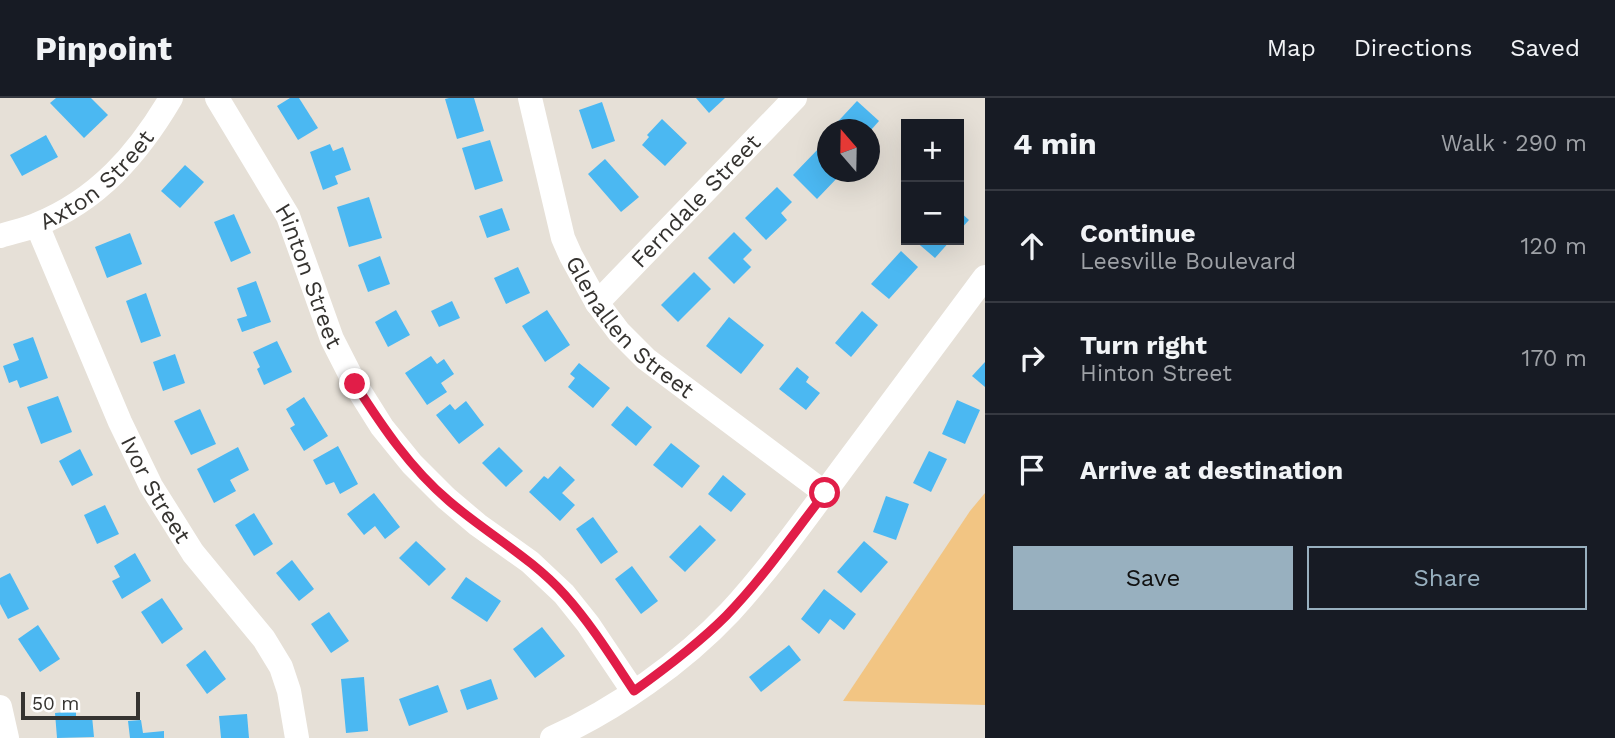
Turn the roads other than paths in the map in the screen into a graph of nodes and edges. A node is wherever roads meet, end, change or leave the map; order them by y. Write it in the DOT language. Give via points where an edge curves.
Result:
graph roads {
  1 [pos="171,98"];
  2 [pos="217,98"];
  3 [pos="530,98"];
  4 [pos="796,98"];
  5 [pos="37,225"];
  6 [pos="0,236"];
  7 [pos="985,277"];
  8 [pos="597,303"];
  9 [pos="825,493"];
  10 [pos="634,691"];
  11 [pos="0,707"];
  12 [pos="7,738"];
  13 [pos="298,738"];
  14 [pos="552,738"];
  1 -- 5 [label="street, Axton Street" via="150,134 118,171 78,203"];
  2 -- 10 [label="street, Hinton Street" via="288,216 332,339 382,426 446,498 564,594"];
  3 -- 8 [label="street, Glenallen Street" via="564,238"];
  4 -- 8 [label="street, Ferndale Street"];
  5 -- 6 [label="street, Axton Street"];
  5 -- 13 [label="street, Ivor Street" via="151,486 193,553 264,639 281,667"];
  7 -- 9 [label="street"];
  8 -- 9 [label="street, Glenallen Street" via="646,359"];
  9 -- 10 [label="street" via="728,614"];
  10 -- 14 [label="street"];
  11 -- 12 [label="street"];
}
